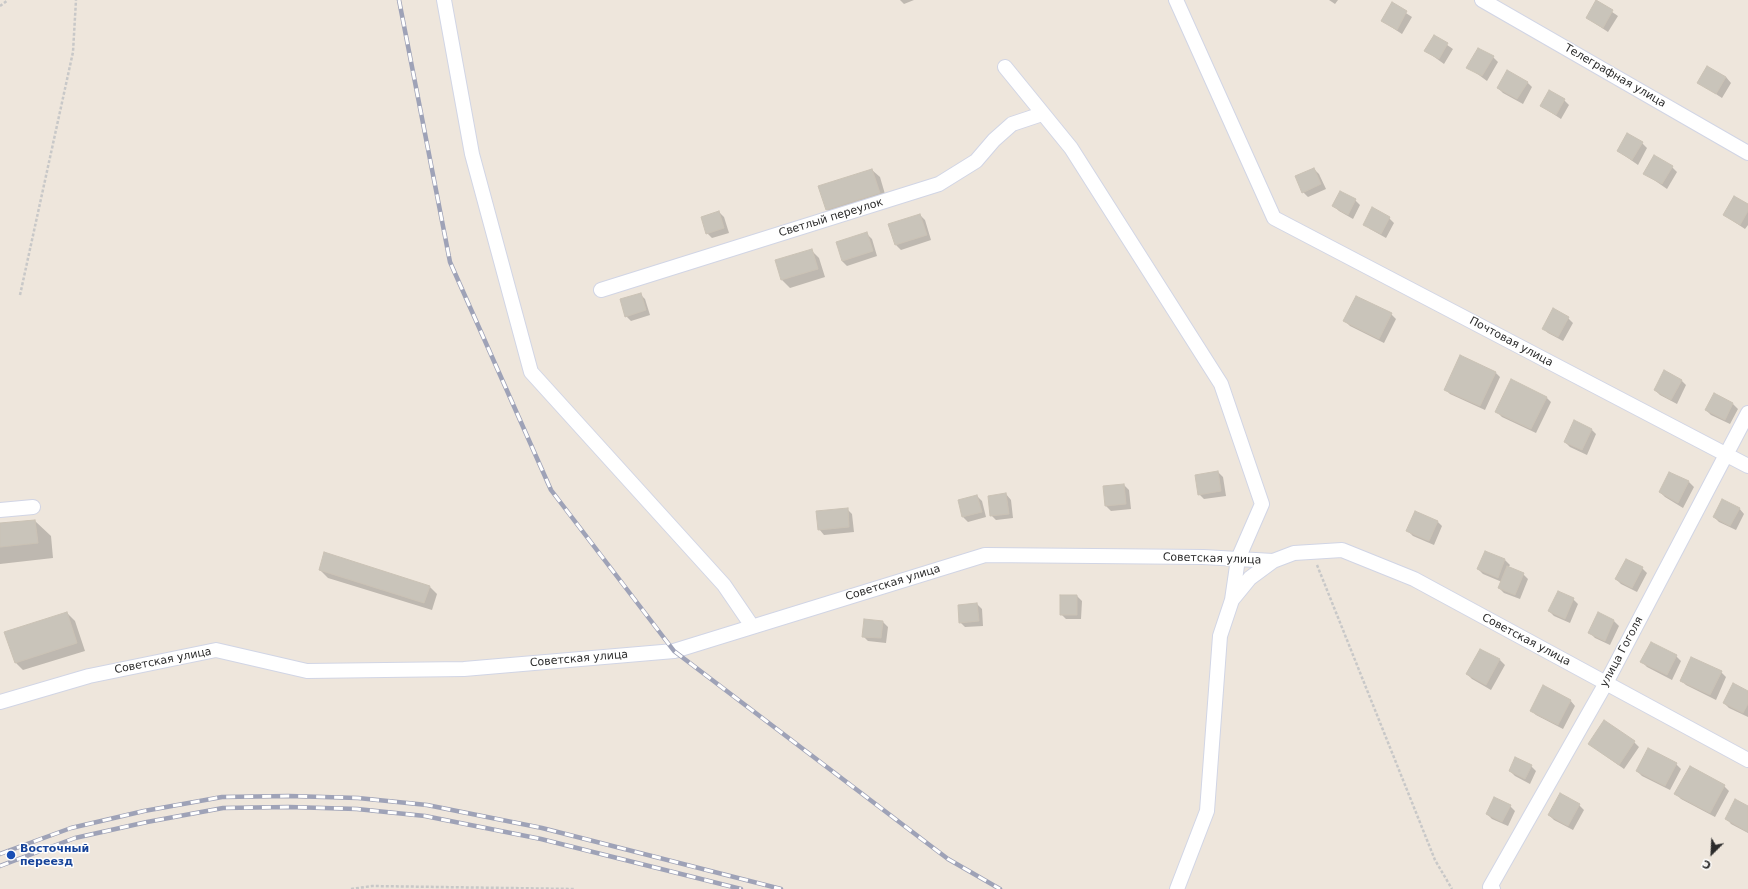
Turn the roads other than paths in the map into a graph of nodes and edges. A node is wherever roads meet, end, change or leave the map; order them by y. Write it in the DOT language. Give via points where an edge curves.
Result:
graph roads {
  1 [pos="444,0"];
  2 [pos="1176,0"];
  3 [pos="1482,0"];
  4 [pos="1005,67"];
  5 [pos="1042,114"];
  6 [pos="1748,153"];
  7 [pos="601,290"];
  8 [pos="1748,413"];
  9 [pos="1726,455"];
  10 [pos="1748,466"];
  11 [pos="33,507"];
  12 [pos="0,510"];
  13 [pos="1238,559"];
  14 [pos="1273,561"];
  15 [pos="1232,600"];
  16 [pos="752,626"];
  17 [pos="1606,683"];
  18 [pos="0,702"];
  19 [pos="1748,760"];
  20 [pos="1491,888"];
  21 [pos="1177,889"];
  1 -- 16 [label="street" via="472,154 531,372 724,585"];
  2 -- 9 [label="street, Почтовая улица" via="1274,218"];
  3 -- 6 [label="street, Телеграфная улица"];
  4 -- 5 [label="street"];
  5 -- 7 [label="street, Светлый переулок" via="1012,124 976,161 939,184"];
  5 -- 13 [label="street" via="1071,148 1221,384 1262,504"];
  8 -- 9 [label="street, улица Гоголя"];
  9 -- 10 [label="street, Почтовая улица"];
  9 -- 17 [label="street, улица Гоголя"];
  11 -- 12 [label="street"];
  13 -- 14 [label="street, Советская улица"];
  13 -- 15 [label="street"];
  13 -- 16 [label="street, Советская улица" via="984,555"];
  14 -- 15 [label="street" via="1250,578"];
  14 -- 17 [label="street, Советская улица" via="1294,553 1342,550 1414,579"];
  15 -- 21 [label="street" via="1220,636 1207,811"];
  16 -- 18 [label="street, Советская улица" via="674,651 464,669 307,671 216,650 89,676"];
  17 -- 19 [label="street, Советская улица"];
  17 -- 20 [label="street, улица Гоголя"];
}
